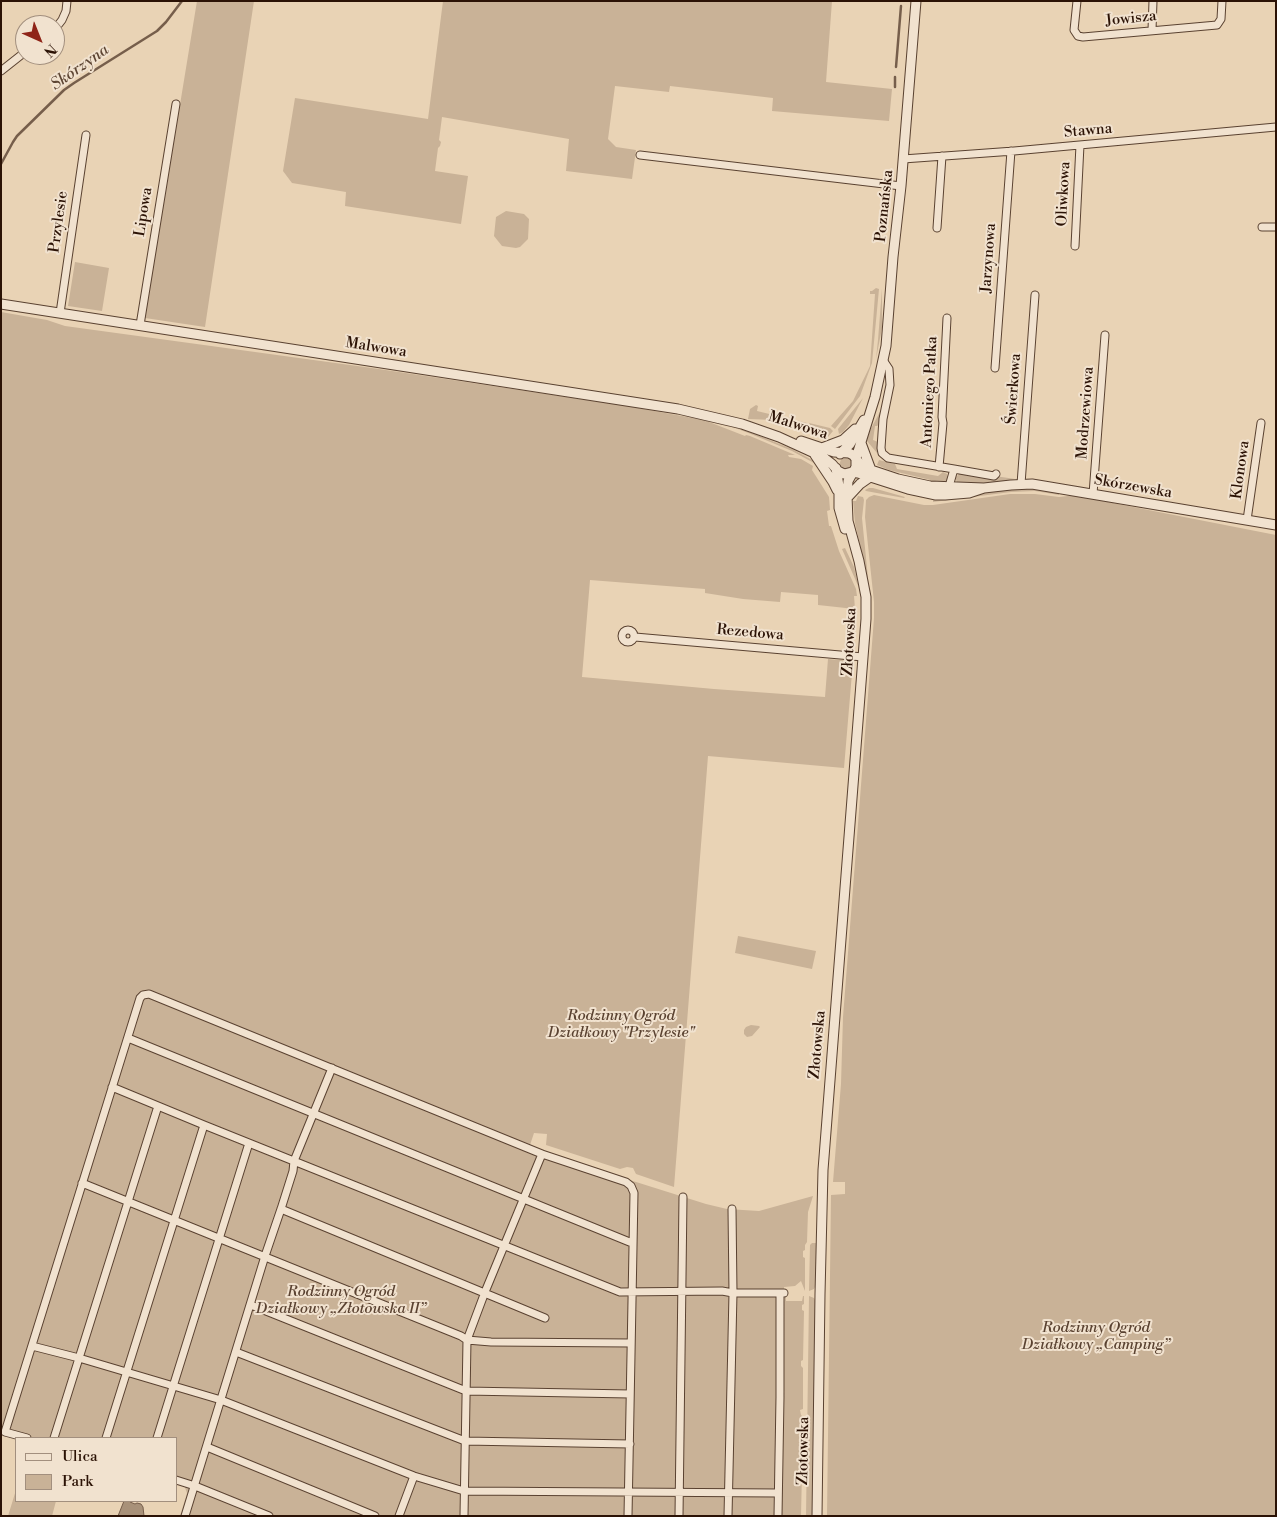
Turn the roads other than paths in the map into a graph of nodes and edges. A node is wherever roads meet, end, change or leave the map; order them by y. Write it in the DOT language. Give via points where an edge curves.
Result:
graph roads {
  1 [pos="68,1"];
  2 [pos="916,1"];
  3 [pos="1077,1"];
  4 [pos="1153,1"];
  5 [pos="1222,1"];
  6 [pos="64,15"];
  7 [pos="1152,30"];
  8 [pos="15,60"];
  9 [pos="1,71"];
  10 [pos="176,104"];
  11 [pos="1276,127"];
  12 [pos="86,135"];
  13 [pos="1080,145"];
  14 [pos="1011,151"];
  15 [pos="640,155"];
  16 [pos="942,156"];
  17 [pos="903,159"];
  18 [pos="901,186"];
  19 [pos="1276,226"];
  20 [pos="1262,227"];
  21 [pos="937,228"];
  22 [pos="1075,246"];
  23 [pos="1035,295"];
  24 [pos="1,304"];
  25 [pos="60,313"];
  26 [pos="947,318"];
  27 [pos="140,325"];
  28 [pos="1105,335"];
  29 [pos="883,360"];
  30 [pos="995,368"];
  31 [pos="868,414"];
  32 [pos="1261,423"];
  33 [pos="745,425"];
  34 [pos="822,448"];
  35 [pos="858,450"];
  36 [pos="813,453"];
  37 [pos="842,453"];
  38 [pos="939,467"];
  39 [pos="836,468"];
  40 [pos="954,469"];
  41 [pos="852,472"];
  42 [pos="871,474"];
  43 [pos="996,474"];
  44 [pos="1021,484"];
  45 [pos="947,492"];
  46 [pos="1093,494"];
  47 [pos="843,496"];
  48 [pos="1247,520"];
  49 [pos="1276,525"];
  50 [pos="635,637"];
  51 [pos="863,657"];
  52 [pos="128,1038"];
  53 [pos="332,1068"];
  54 [pos="112,1086"];
  55 [pos="158,1106"];
  56 [pos="313,1114"];
  57 [pos="204,1125"];
  58 [pos="249,1143"];
  59 [pos="542,1154"];
  60 [pos="294,1161"];
  61 [pos="82,1183"];
  62 [pos="683,1197"];
  63 [pos="523,1199"];
  64 [pos="128,1201"];
  65 [pos="281,1209"];
  66 [pos="732,1209"];
  67 [pos="174,1219"];
  68 [pos="218,1237"];
  69 [pos="632,1243"];
  70 [pos="504,1246"];
  71 [pos="265,1256"];
  72 [pos="632,1291"];
  73 [pos="682,1291"];
  74 [pos="485,1292"];
  75 [pos="733,1293"];
  76 [pos="251,1305"];
  77 [pos="545,1318"];
  78 [pos="467,1340"];
  79 [pos="631,1343"];
  80 [pos="32,1346"];
  81 [pos="236,1352"];
  82 [pos="79,1358"];
  83 [pos="126,1372"];
  84 [pos="172,1385"];
  85 [pos="466,1391"];
  86 [pos="630,1394"];
  87 [pos="221,1400"];
  88 [pos="23,1437"];
  89 [pos="54,1437"];
  90 [pos="106,1437"];
  91 [pos="157,1437"];
  92 [pos="465,1441"];
  93 [pos="630,1444"];
  94 [pos="207,1447"];
  95 [pos="414,1476"];
  96 [pos="178,1481"];
  97 [pos="194,1486"];
  98 [pos="464,1491"];
  99 [pos="629,1493"];
  100 [pos="680,1493"];
  101 [pos="728,1493"];
  102 [pos="778,1493"];
  103 [pos="185,1516"];
  104 [pos="269,1516"];
  105 [pos="375,1516"];
  106 [pos="399,1516"];
  107 [pos="464,1516"];
  108 [pos="628,1516"];
  109 [pos="679,1516"];
  110 [pos="728,1516"];
  111 [pos="778,1516"];
  112 [pos="817,1516"];
  1 -- 6 [label="street"];
  2 -- 17 [label="street, Poznańska"];
  3 -- 7 [label="street, Jowisza" via="1074,30 1078,36"];
  4 -- 7 [label="street"];
  5 -- 7 [label="street, Jowisza" via="1221,19 1216,25"];
  8 -- 9 [label="street"];
  10 -- 27 [label="street, Lipowa"];
  11 -- 13 [label="street, Stawna"];
  12 -- 25 [label="street, Przylesie"];
  13 -- 14 [label="street, Stawna"];
  13 -- 22 [label="street, Oliwkowa"];
  14 -- 16 [label="street, Stawna"];
  14 -- 30 [label="street, Jarzynowa"];
  15 -- 18 [label="street"];
  16 -- 17 [label="street, Stawna"];
  16 -- 21 [label="street"];
  17 -- 18 [label="street, Poznańska"];
  18 -- 29 [label="street, Poznańska"];
  19 -- 20 [label="street"];
  23 -- 44 [label="street, Świerkowa"];
  24 -- 25 [label="street, Malwowa"];
  25 -- 27 [label="street, Malwowa"];
  26 -- 38 [label="street, Antoniego Patka"];
  27 -- 33 [label="street, Malwowa" via="643,403"];
  28 -- 46 [label="street, Modrzewiowa"];
  29 -- 31 [label="street, Poznańska"];
  29 -- 38 [label="street" via="889,369 890,385 883,419 882,453 888,458"];
  31 -- 34 [label="street" via="846,437"];
  31 -- 35 [label="street, Poznańska"];
  31 -- 37 [label="street"];
  32 -- 48 [label="street, Klonowa"];
  33 -- 34 [label="street, Malwowa" via="768,429"];
  33 -- 36 [label="street, Malwowa"];
  34 -- 37 [label="street, Malwowa"];
  35 -- 37 [label="street, Malwowa"];
  35 -- 41 [label="street, Poznańska" via="856,467"];
  35 -- 42 [label="street"];
  35 -- 42 [label="street, Skórzewska" via="861,464"];
  36 -- 39 [label="street, Malwowa"];
  36 -- 47 [label="street, Malwowa"];
  37 -- 39 [label="street" via="836,459"];
  38 -- 40 [label="street"];
  39 -- 41 [label="street, Skórzewska" via="844,474"];
  39 -- 47 [label="street, Złotowska"];
  40 -- 43 [label="street"];
  40 -- 45 [label="street"];
  41 -- 42 [label="street, Skórzewska"];
  41 -- 47 [label="street, Złotowska"];
  42 -- 45 [label="street, Skórzewska"];
  42 -- 47 [label="street"];
  44 -- 45 [label="street, Skórzewska"];
  44 -- 46 [label="street, Skórzewska"];
  46 -- 48 [label="street, Skórzewska"];
  47 -- 51 [label="street, Złotowska" via="840,513 862,578 866,610"];
  48 -- 49 [label="street, Skórzewska"];
  50 -- 51 [label="street, Rezedowa"];
  51 -- 112 [label="street, Złotowska" via="823,1170"];
  52 -- 53 [label="street" via="140,998 149,994"];
  52 -- 54 [label="street"];
  52 -- 56 [label="street"];
  53 -- 56 [label="street"];
  53 -- 59 [label="street"];
  54 -- 55 [label="street"];
  54 -- 61 [label="street"];
  55 -- 57 [label="street"];
  55 -- 64 [label="street"];
  56 -- 60 [label="street"];
  56 -- 63 [label="street"];
  57 -- 58 [label="street"];
  57 -- 67 [label="street"];
  58 -- 60 [label="street"];
  58 -- 68 [label="street"];
  59 -- 63 [label="street"];
  59 -- 69 [label="street" via="631,1186 634,1193"];
  60 -- 65 [label="street"];
  60 -- 70 [label="street"];
  61 -- 64 [label="street"];
  61 -- 80 [label="street"];
  62 -- 73 [label="street"];
  63 -- 69 [label="street"];
  63 -- 70 [label="street"];
  64 -- 67 [label="street"];
  64 -- 82 [label="street"];
  65 -- 71 [label="street"];
  65 -- 74 [label="street"];
  66 -- 75 [label="street"];
  67 -- 68 [label="street"];
  67 -- 83 [label="street"];
  68 -- 71 [label="street"];
  68 -- 84 [label="street"];
  69 -- 72 [label="street"];
  70 -- 72 [label="street" via="620,1292"];
  70 -- 74 [label="street"];
  71 -- 76 [label="street"];
  71 -- 78 [label="street"];
  72 -- 73 [label="street"];
  72 -- 79 [label="street"];
  73 -- 75 [label="street"];
  73 -- 100 [label="street"];
  74 -- 77 [label="street"];
  74 -- 78 [label="street"];
  75 -- 101 [label="street"];
  75 -- 102 [label="street" via="782,1293"];
  76 -- 81 [label="street"];
  76 -- 85 [label="street"];
  78 -- 79 [label="street"];
  78 -- 85 [label="street"];
  79 -- 86 [label="street"];
  80 -- 82 [label="street"];
  80 -- 88 [label="street" via="5,1432"];
  81 -- 87 [label="street"];
  81 -- 92 [label="street"];
  82 -- 83 [label="street"];
  82 -- 89 [label="street"];
  83 -- 84 [label="street"];
  83 -- 90 [label="street"];
  84 -- 87 [label="street"];
  84 -- 91 [label="street"];
  85 -- 86 [label="street"];
  85 -- 92 [label="street"];
  86 -- 93 [label="street"];
  87 -- 94 [label="street"];
  87 -- 95 [label="street"];
  92 -- 93 [label="street"];
  92 -- 98 [label="street"];
  93 -- 99 [label="street"];
  94 -- 97 [label="street"];
  94 -- 105 [label="street"];
  95 -- 98 [label="street"];
  95 -- 106 [label="street"];
  96 -- 97 [label="street"];
  97 -- 103 [label="street"];
  97 -- 104 [label="street"];
  98 -- 99 [label="street"];
  98 -- 107 [label="street"];
  99 -- 100 [label="street"];
  99 -- 108 [label="street"];
  100 -- 101 [label="street"];
  100 -- 109 [label="street"];
  101 -- 102 [label="street"];
  101 -- 110 [label="street"];
  102 -- 111 [label="street"];
}
